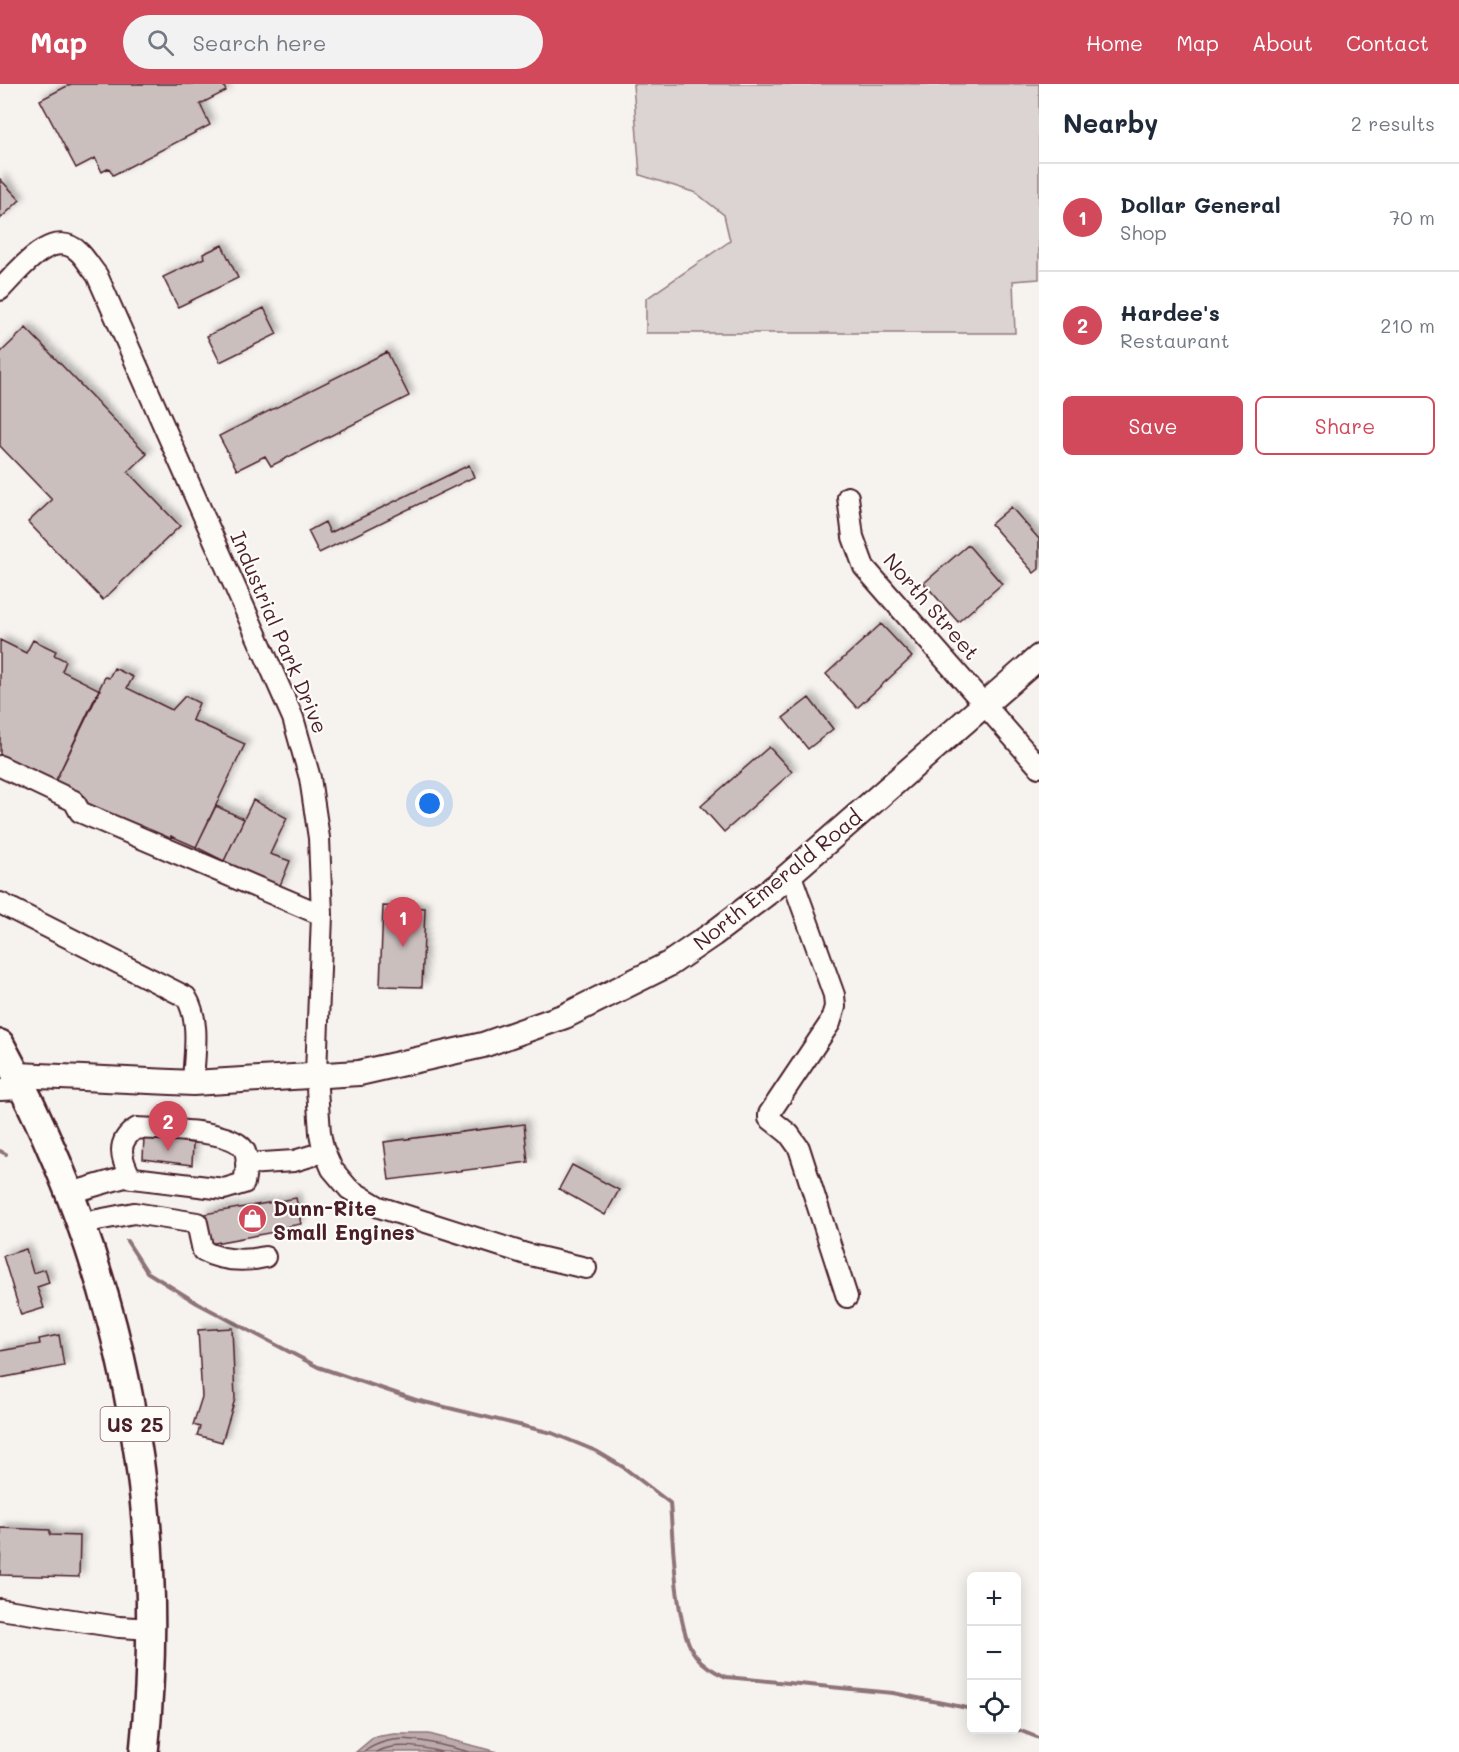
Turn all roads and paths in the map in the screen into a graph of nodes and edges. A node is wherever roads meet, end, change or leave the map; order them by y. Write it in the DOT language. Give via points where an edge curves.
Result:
graph roads {
  1 [pos="0,290"];
  2 [pos="848,497"];
  3 [pos="1039,657"];
  4 [pos="986,706"];
  5 [pos="0,766"];
  6 [pos="1039,767"];
  7 [pos="790,873"];
  8 [pos="0,903"];
  9 [pos="322,915"];
  10 [pos="0,1044"];
  11 [pos="316,1074"];
  12 [pos="193,1083"];
  13 [pos="13,1085"];
  14 [pos="324,1152"];
  15 [pos="246,1164"];
  16 [pos="132,1178"];
  17 [pos="70,1193"];
  18 [pos="82,1223"];
  19 [pos="265,1257"];
  20 [pos="586,1268"];
  21 [pos="847,1297"];
  22 [pos="0,1609"];
  23 [pos="153,1629"];
  24 [pos="144,1752"];
  1 -- 9 [label="street, Industrial Park Drive" via="42,250 54,245 79,252 92,268 293,718 315,807"];
  2 -- 4 [label="street, North Street" via="853,537 864,567"];
  3 -- 4 [label="main road, North Emerald Road"];
  4 -- 6 [label="street, North Street"];
  4 -- 7 [label="main road, North Emerald Road"];
  5 -- 9 [label="street" via="74,801 80,812"];
  7 -- 11 [label="main road, North Emerald Road" via="669,964 566,1016 434,1058 359,1073"];
  7 -- 21 [label="street" via="831,985 835,1007 830,1023 769,1118 799,1148"];
  8 -- 12 [label="street" via="186,997 195,1020"];
  9 -- 11 [label="street, Industrial Park Drive"];
  10 -- 13 [label="highway, US 25"];
  11 -- 12 [label="main road, North Emerald Road"];
  11 -- 14 [label="street, Industrial Park Drive"];
  12 -- 13 [label="main road, North Emerald Road"];
  13 -- 17 [label="highway, US 25"];
  14 -- 15 [label="street" via="294,1161"];
  14 -- 20 [label="street, Industrial Park Drive" via="339,1179 359,1197 379,1207 526,1254"];
  15 -- 16 [label="street" via="244,1183 224,1189"];
  15 -- 16 [label="street" via="243,1148 222,1135 136,1128 129,1132 120,1149"];
  16 -- 17 [label="street"];
  17 -- 18 [label="highway, US 25"];
  18 -- 19 [label="street" via="134,1213 164,1217 196,1223 203,1251 216,1257"];
  18 -- 23 [label="highway, US 25" via="122,1359 135,1424"];
  22 -- 23 [label="street"];
  23 -- 24 [label="highway, US 25"];
}
